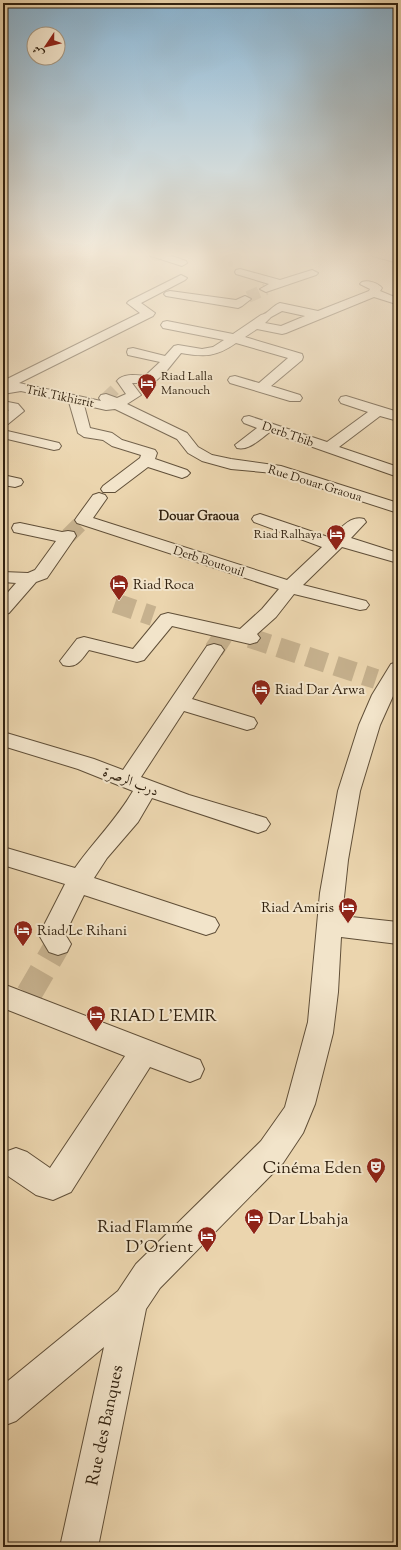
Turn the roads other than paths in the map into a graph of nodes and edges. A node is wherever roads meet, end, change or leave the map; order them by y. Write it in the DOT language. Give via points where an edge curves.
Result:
graph roads {
  1 [pos="124,326"];
  2 [pos="174,326"];
  3 [pos="250,326"];
  4 [pos="278,326"];
  5 [pos="291,326"];
  6 [pos="234,338"];
  7 [pos="133,352"];
  8 [pos="167,360"];
  9 [pos="235,380"];
  10 [pos="3,386"];
  11 [pos="261,388"];
  12 [pos="3,391"];
  13 [pos="295,398"];
  14 [pos="346,400"];
  15 [pos="111,401"];
  16 [pos="77,404"];
  17 [pos="3,405"];
  18 [pos="378,411"];
  19 [pos="398,417"];
  20 [pos="249,420"];
  21 [pos="3,421"];
  22 [pos="268,427"];
  23 [pos="3,434"];
  24 [pos="242,445"];
  25 [pos="54,446"];
  26 [pos="328,448"];
  27 [pos="146,461"];
  28 [pos="398,472"];
  29 [pos="182,473"];
  30 [pos="398,508"];
  31 [pos="260,519"];
  32 [pos="358,522"];
  33 [pos="20,528"];
  34 [pos="335,542"];
  35 [pos="398,558"];
  36 [pos="3,577"];
  37 [pos="30,578"];
  38 [pos="290,587"];
  39 [pos="360,606"];
  40 [pos="3,609"];
  41 [pos="221,640"];
  42 [pos="70,661"];
  43 [pos="387,677"];
  44 [pos="180,702"];
  45 [pos="247,723"];
  46 [pos="3,739"];
  47 [pos="137,784"];
  48 [pos="258,824"];
  49 [pos="3,856"];
  50 [pos="79,881"];
  51 [pos="206,925"];
  52 [pos="329,925"];
  53 [pos="398,933"];
  54 [pos="58,944"];
  55 [pos="13,999"];
  56 [pos="145,1050"];
  57 [pos="190,1069"];
  58 [pos="16,1162"];
  59 [pos="130,1303"];
  60 [pos="3,1408"];
  61 [pos="79,1547"];
  1 -- 10 [label="street"];
  2 -- 6 [label="street"];
  3 -- 6 [label="street"];
  4 -- 5 [label="street" via="282,330"];
  6 -- 8 [label="street" via="214,350 202,352 178,349"];
  6 -- 11 [label="street" via="297,356"];
  7 -- 8 [label="street"];
  8 -- 15 [label="street" via="148,380 122,377 134,395"];
  9 -- 11 [label="street"];
  11 -- 13 [label="street"];
  12 -- 16 [label="street, Trik Tikhizrit"];
  14 -- 18 [label="street"];
  15 -- 16 [label="street, Trik Tikhizrit" via="106,406"];
  15 -- 30 [label="street, Rue Douar Graoua" via="182,436 193,450 207,458 231,464 276,469"];
  16 -- 27 [label="street" via="83,430 89,434 107,436 117,443 150,453"];
  17 -- 21 [label="street" via="13,407 16,411"];
  18 -- 19 [label="street"];
  18 -- 26 [label="street, Derb Tbib"];
  20 -- 22 [label="street, Derb Tbib"];
  22 -- 24 [label="street"];
  22 -- 26 [label="street, Derb Tbib"];
  23 -- 25 [label="street"];
  26 -- 28 [label="street, Derb Tbib"];
  27 -- 29 [label="street"];
  27 -- 38 [label="street, Derb Boutouil" via="104,494 82,522"];
  31 -- 34 [label="street"];
  32 -- 34 [label="street"];
  33 -- 37 [label="street" via="66,537 44,572"];
  34 -- 35 [label="street"];
  34 -- 38 [label="street"];
  36 -- 37 [label="street"];
  37 -- 40 [label="street"];
  38 -- 39 [label="street, Derb Boutouil"];
  38 -- 41 [label="street" via="247,637"];
  41 -- 42 [label="street" via="161,618 137,656 84,643"];
  41 -- 44 [label="street"];
  43 -- 52 [label="street" via="361,749 344,813 335,863"];
  44 -- 45 [label="street"];
  44 -- 47 [label="street"];
  46 -- 47 [label="street, درب الرصرة" via="86,764"];
  47 -- 48 [label="street, درب الرصرة" via="217,813"];
  47 -- 50 [label="street" via="130,816 99,852"];
  49 -- 50 [label="street"];
  50 -- 51 [label="street"];
  50 -- 54 [label="street" via="52,935"];
  52 -- 53 [label="street"];
  52 -- 59 [label="street" via="324,1004 313,1059 298,1112 272,1152 148,1276"];
  55 -- 56 [label="street"];
  56 -- 57 [label="street"];
  56 -- 58 [label="street" via="60,1181 47,1184"];
  59 -- 60 [label="street"];
  59 -- 61 [label="street, Rue des Banques"];
}
